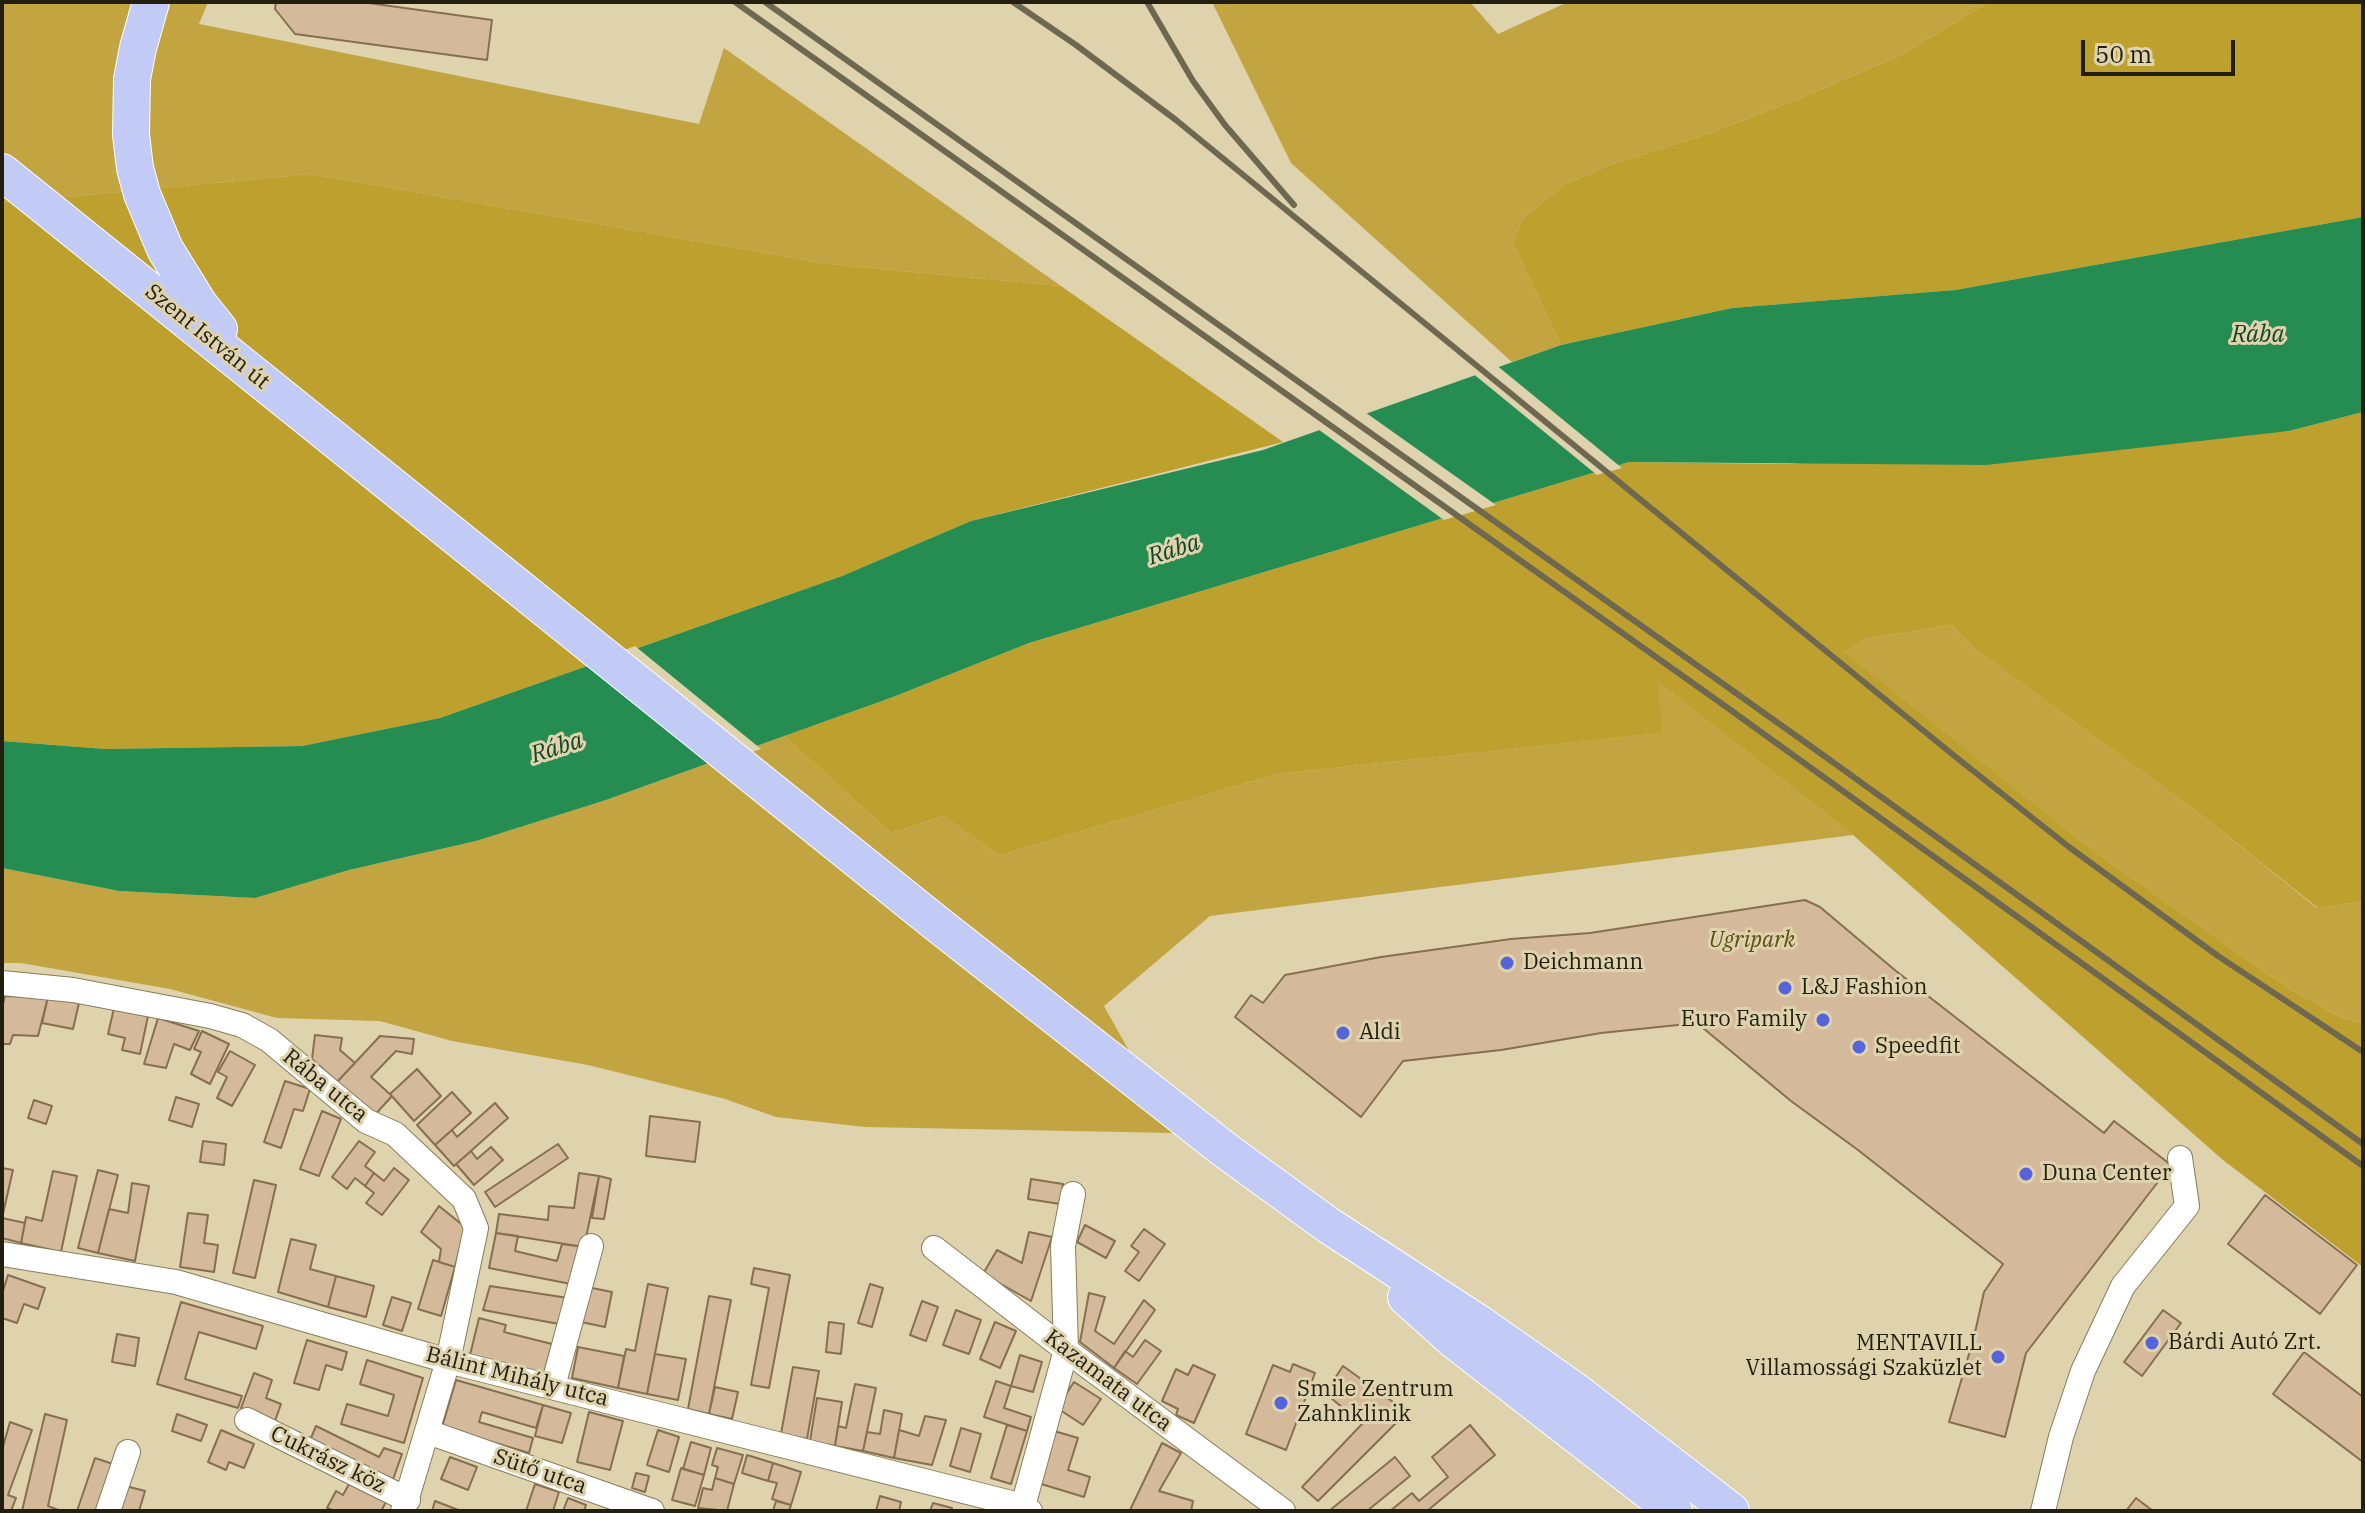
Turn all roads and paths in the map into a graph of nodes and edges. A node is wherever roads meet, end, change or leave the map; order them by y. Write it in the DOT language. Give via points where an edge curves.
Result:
graph roads {
  1 [pos="151,2"];
  2 [pos="2,172"];
  3 [pos="267,385"];
  4 [pos="2,983"];
  5 [pos="2180,1158"];
  6 [pos="1073,1194"];
  7 [pos="1328,1225"];
  8 [pos="591,1246"];
  9 [pos="934,1248"];
  10 [pos="2,1254"];
  11 [pos="1066,1350"];
  12 [pos="448,1361"];
  13 [pos="553,1386"];
  14 [pos="247,1420"];
  15 [pos="428,1432"];
  16 [pos="128,1452"];
  17 [pos="406,1505"];
  18 [pos="1026,1508"];
  19 [pos="108,1511"];
  20 [pos="652,1511"];
  21 [pos="1283,1511"];
  22 [pos="1674,1511"];
  23 [pos="1731,1511"];
  24 [pos="2043,1511"];
  1 -- 3 [label="main road" via="138,48 131,109 142,194 165,249 199,304"];
  2 -- 3 [label="main road, Szent István út"];
  3 -- 7 [label="main road, Szent István út" via="936,923"];
  4 -- 12 [label="street, Rába utca" via="73,990 242,1025 269,1040 366,1121 395,1134 464,1199 476,1228"];
  5 -- 24 [label="street" via="2187,1206 2123,1286 2083,1371"];
  6 -- 11 [label="street" via="1063,1246"];
  7 -- 22 [label="main road" via="1455,1341"];
  7 -- 23 [label="main road" via="1574,1390"];
  8 -- 13 [label="street"];
  9 -- 11 [label="street, Kazamata utca"];
  10 -- 12 [label="street, Bálint Mihály utca" via="176,1282"];
  11 -- 18 [label="street"];
  11 -- 21 [label="street, Kazamata utca"];
  12 -- 13 [label="street, Bálint Mihály utca"];
  12 -- 15 [label="street, Rába utca"];
  13 -- 18 [label="street, Bálint Mihály utca"];
  14 -- 17 [label="street, Cukrász köz"];
  15 -- 17 [label="street, Rába utca"];
  15 -- 20 [label="street, Sütő utca"];
  16 -- 19 [label="street"];
}
